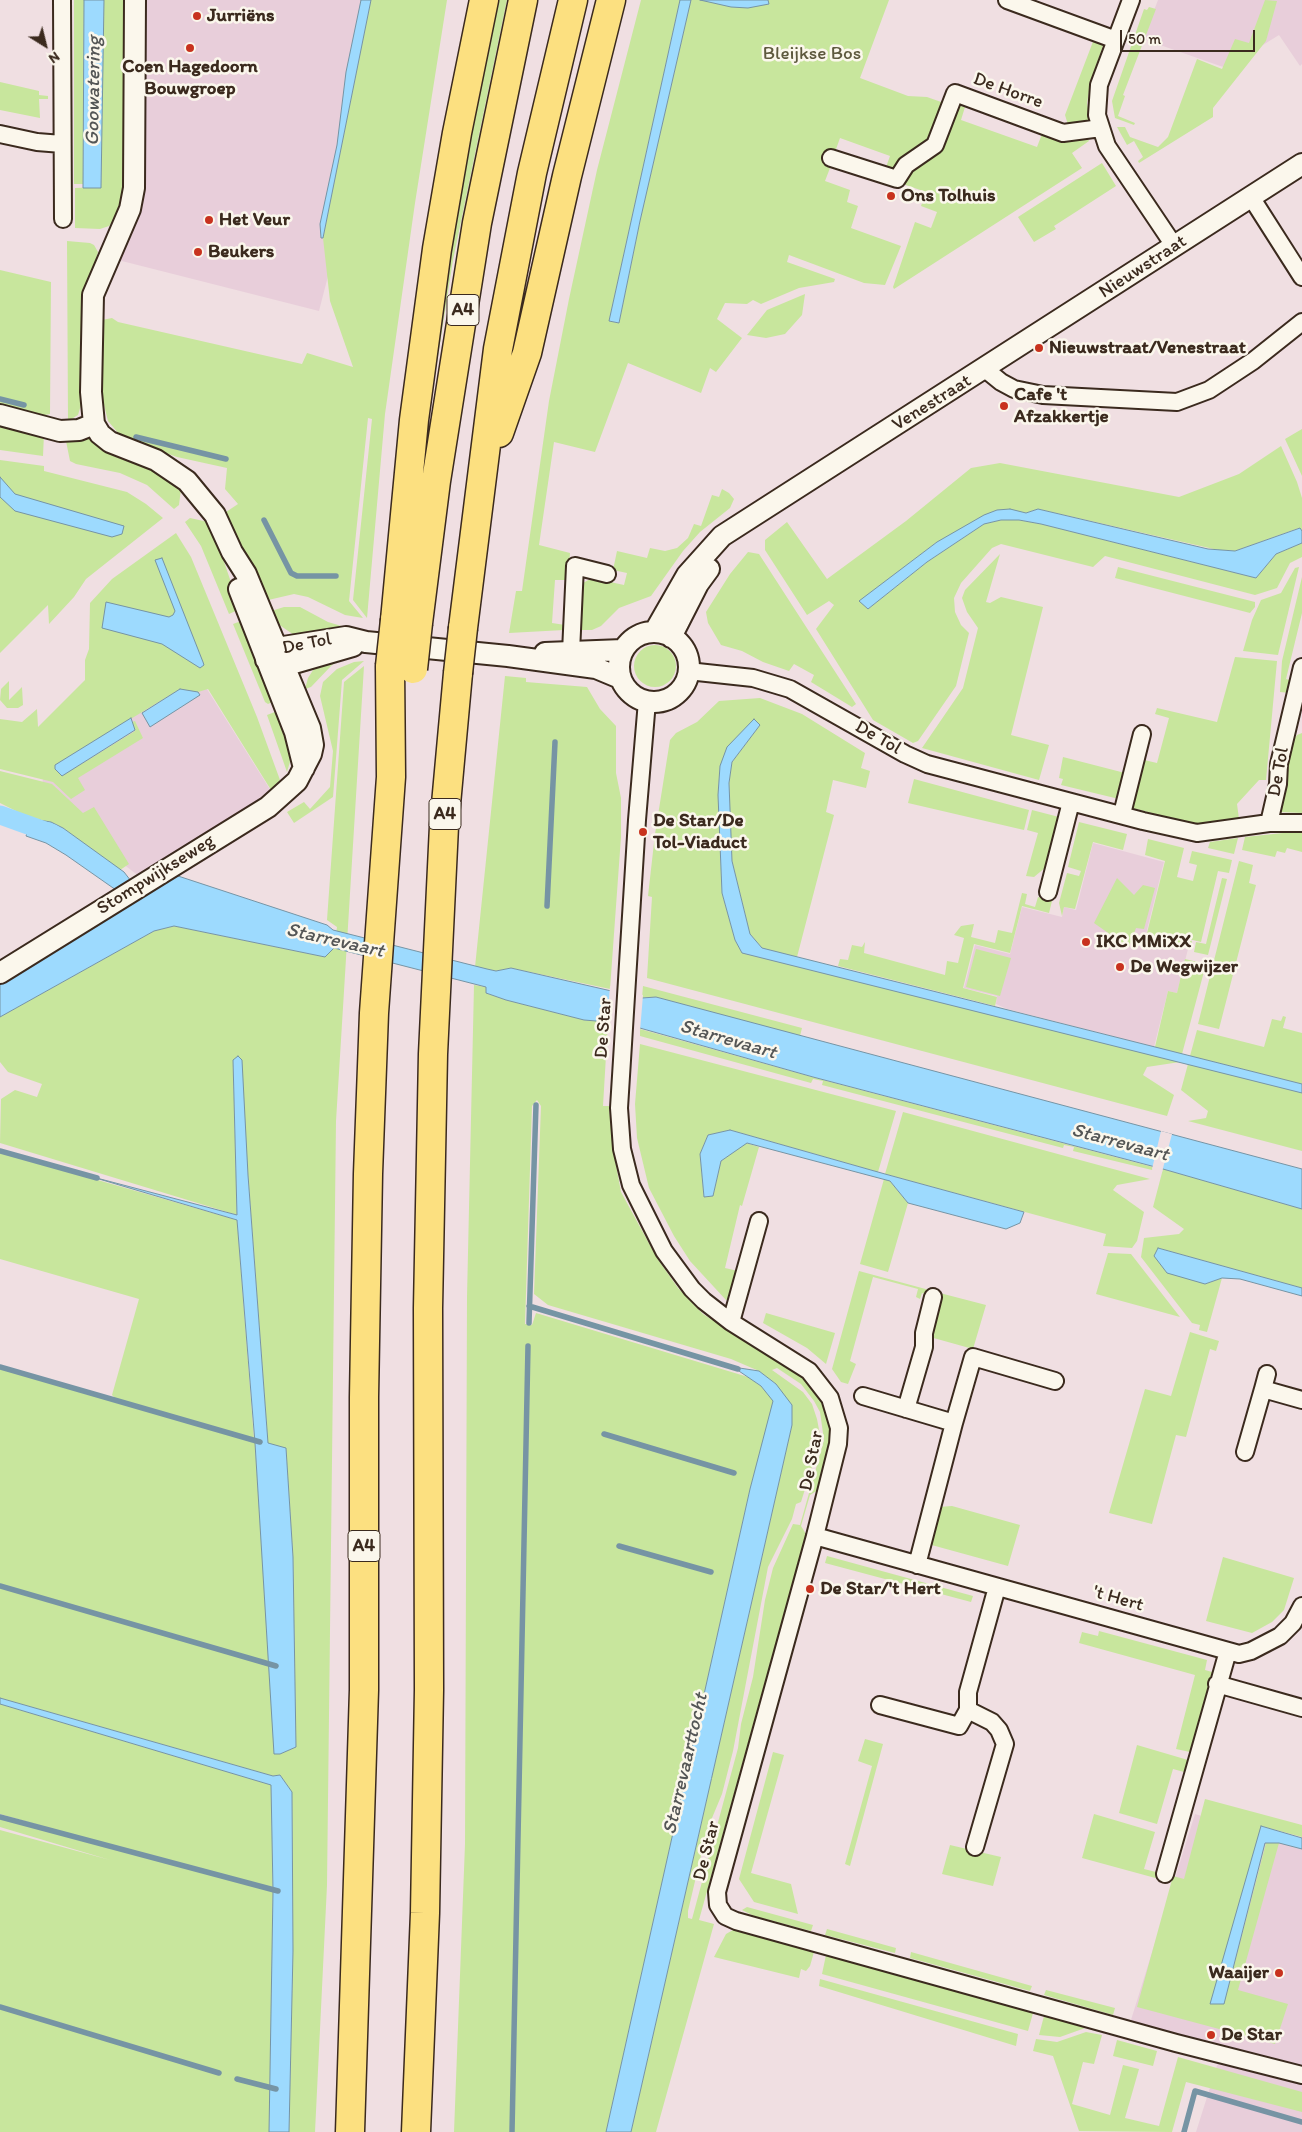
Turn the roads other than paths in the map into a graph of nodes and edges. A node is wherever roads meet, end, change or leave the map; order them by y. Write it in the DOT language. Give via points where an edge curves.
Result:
graph roads {
  1 [pos="62,0"];
  2 [pos="135,0"];
  3 [pos="484,0"];
  4 [pos="523,0"];
  5 [pos="573,0"];
  6 [pos="611,0"];
  7 [pos="1007,0"];
  8 [pos="1131,0"];
  9 [pos="1116,40"];
  10 [pos="1101,128"];
  11 [pos="0,134"];
  12 [pos="62,144"];
  13 [pos="831,158"];
  14 [pos="1302,164"];
  15 [pos="1251,197"];
  16 [pos="62,219"];
  17 [pos="1175,247"];
  18 [pos="1302,277"];
  19 [pos="1302,322"];
  20 [pos="985,369"];
  21 [pos="0,415"];
  22 [pos="94,424"];
  23 [pos="484,474"];
  24 [pos="607,574"];
  25 [pos="406,621"];
  26 [pos="663,634"];
  27 [pos="623,650"];
  28 [pos="571,652"];
  29 [pos="508,656"];
  30 [pos="275,658"];
  31 [pos="1302,667"];
  32 [pos="688,670"];
  33 [pos="620,678"];
  34 [pos="647,701"];
  35 [pos="1296,722"];
  36 [pos="1142,734"];
  37 [pos="1071,802"];
  38 [pos="1122,814"];
  39 [pos="1269,823"];
  40 [pos="1302,823"];
  41 [pos="1048,892"];
  42 [pos="0,973"];
  43 [pos="759,1220"];
  44 [pos="933,1297"];
  45 [pos="731,1322"];
  46 [pos="1055,1381"];
  47 [pos="863,1396"];
  48 [pos="1302,1400"];
  49 [pos="906,1408"];
  50 [pos="954,1423"];
  51 [pos="1245,1452"];
  52 [pos="816,1536"];
  53 [pos="917,1565"];
  54 [pos="996,1586"];
  55 [pos="1302,1606"];
  56 [pos="1228,1651"];
  57 [pos="1217,1684"];
  58 [pos="880,1705"];
  59 [pos="1302,1708"];
  60 [pos="968,1710"];
  61 [pos="974,1847"];
  62 [pos="1165,1874"];
  63 [pos="1302,2075"];
  64 [pos="350,2132"];
  65 [pos="416,2132"];
  1 -- 12 [label="street"];
  2 -- 22 [label="street" via="134,188 130,209 93,295 91,360"];
  3 -- 25 [label="highway, A4" via="437,249 415,411"];
  4 -- 25 [label="highway, A4" via="490,152 436,481"];
  5 -- 23 [label="highway, A4" via="532,173 498,349"];
  6 -- 23 [label="highway, A4" via="527,354"];
  7 -- 9 [label="street"];
  8 -- 9 [label="street"];
  9 -- 10 [label="street" via="1098,85 1097,115"];
  10 -- 13 [label="street, De Horre" via="1063,134 955,93 935,145 906,165 896,179"];
  10 -- 17 [label="street" via="1107,146"];
  11 -- 12 [label="street"];
  12 -- 16 [label="street"];
  14 -- 15 [label="street, Nieuwstraat"];
  15 -- 17 [label="street, Nieuwstraat"];
  15 -- 18 [label="street"];
  17 -- 20 [label="street, Nieuwstraat"];
  19 -- 20 [label="street, Venestraat" via="1253,361 1209,390 1176,402 1044,395 1014,389"];
  20 -- 26 [label="street, Venestraat" via="761,511 698,584"];
  21 -- 22 [label="street" via="60,431 79,430"];
  22 -- 30 [label="street, Stompwijkseweg" via="110,442 156,460 187,481 215,515 246,574"];
  23 -- 65 [label="highway, A4, bridge" via="458,673 444,826 437,966 428,1308 429,1690 425,1913"];
  24 -- 28 [label="street" via="575,566"];
  25 -- 64 [label="highway, A4, bridge" via="379,951 368,1184 364,1690"];
  26 -- 27 [label="street" via="636,636"];
  26 -- 32 [label="street" via="685,651"];
  27 -- 28 [label="street, De Tol"];
  27 -- 33 [label="street" via="618,669"];
  28 -- 29 [label="street, De Tol"];
  29 -- 30 [label="street, De Tol" via="366,642"];
  29 -- 33 [label="street, De Tol" via="596,668"];
  30 -- 42 [label="street, Stompwijkseweg" via="304,768 297,781 268,807"];
  31 -- 35 [label="street, De Tol"];
  32 -- 34 [label="street" via="681,688 674,695"];
  32 -- 37 [label="street, De Tol" via="752,678 790,689 927,764"];
  33 -- 34 [label="street" via="631,693"];
  34 -- 45 [label="street, De Star" via="623,1032 622,1149 631,1185 649,1224 681,1276 704,1301"];
  35 -- 39 [label="street, De Tol"];
  36 -- 38 [label="street"];
  37 -- 38 [label="street, De Tol"];
  37 -- 41 [label="street"];
  38 -- 39 [label="street, De Tol" via="1197,833"];
  39 -- 40 [label="street, De Tol"];
  43 -- 45 [label="street"];
  44 -- 49 [label="street" via="924,1347"];
  45 -- 52 [label="street, De Star" via="810,1371 830,1398 840,1428"];
  46 -- 50 [label="street" via="973,1357"];
  47 -- 49 [label="street"];
  48 -- 51 [label="street" via="1265,1382"];
  49 -- 50 [label="street"];
  50 -- 53 [label="street"];
  52 -- 53 [label="street, 't Hert"];
  52 -- 63 [label="street, De Star" via="717,1892 718,1905 725,1916 1176,2044"];
  53 -- 54 [label="street, 't Hert"];
  54 -- 56 [label="street, 't Hert"];
  54 -- 60 [label="street" via="968,1692"];
  55 -- 56 [label="street, 't Hert" via="1293,1623 1274,1639 1252,1651 1239,1654"];
  56 -- 57 [label="street"];
  57 -- 59 [label="street"];
  57 -- 62 [label="street"];
  58 -- 60 [label="street" via="959,1726"];
  60 -- 61 [label="street" via="992,1722 1005,1744"];
}
